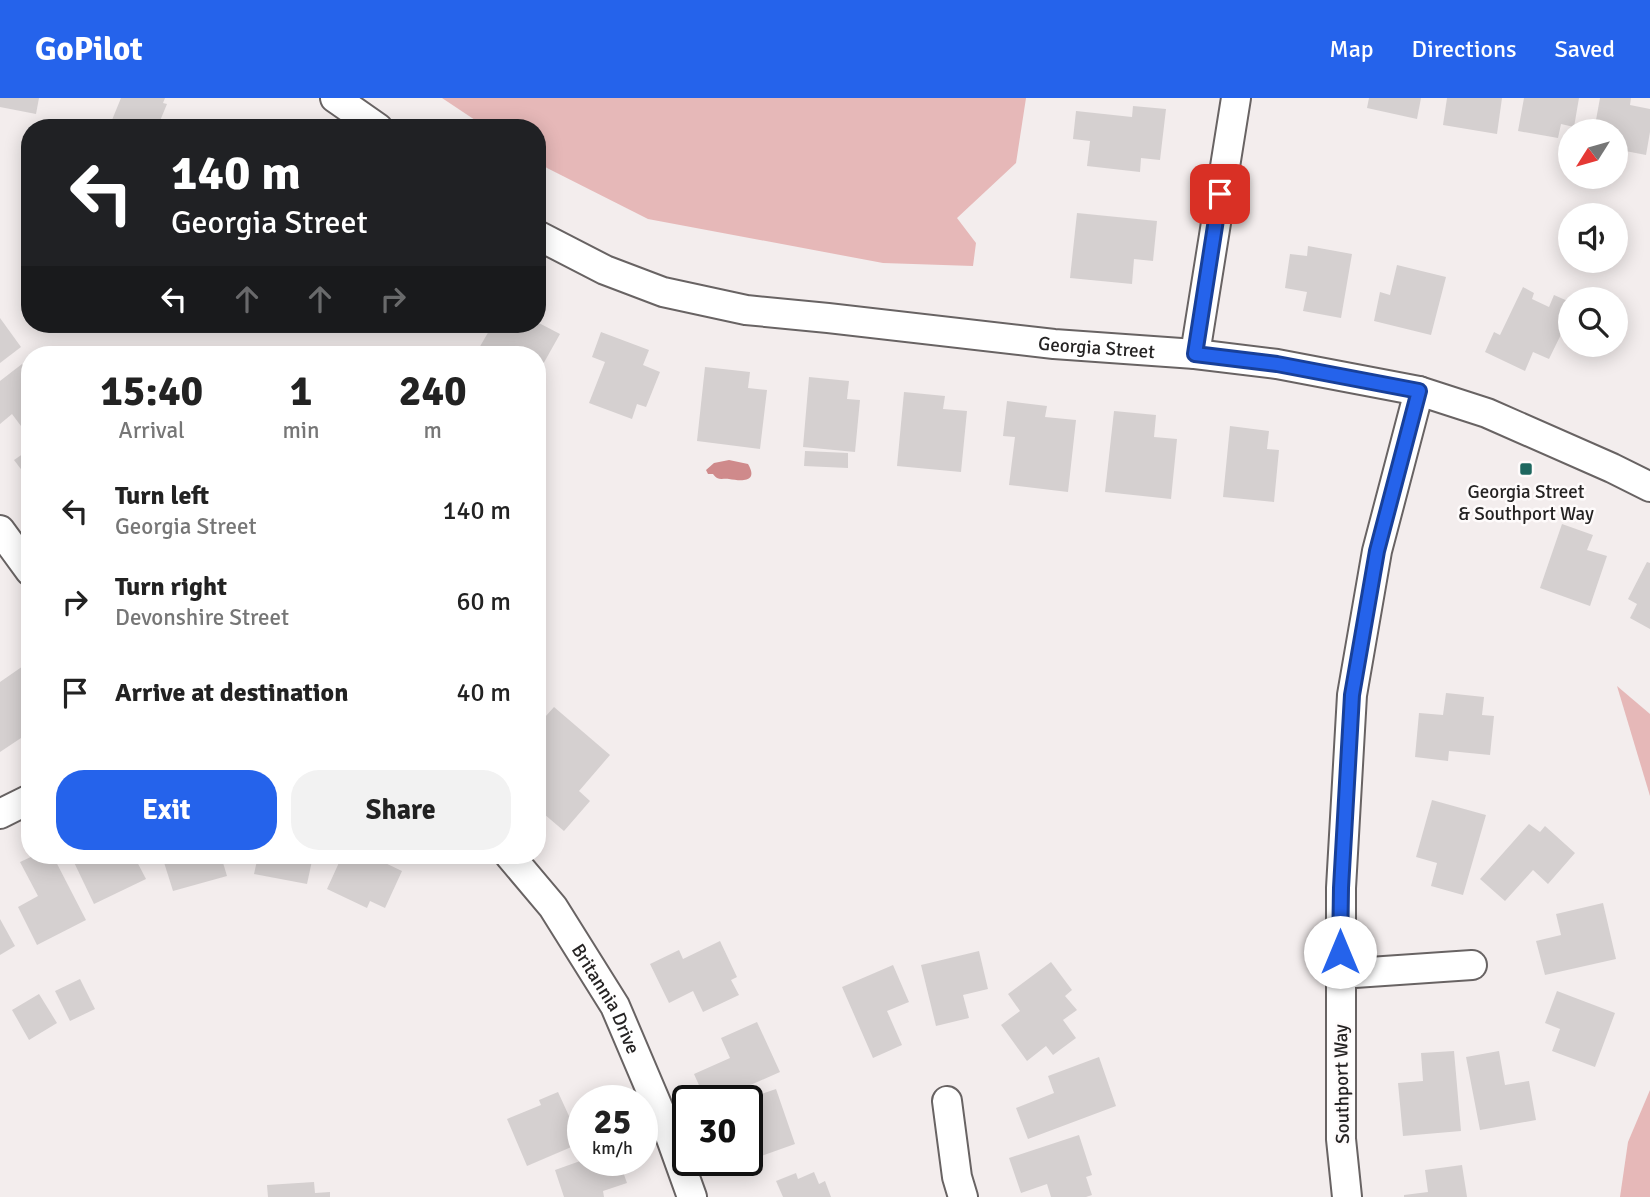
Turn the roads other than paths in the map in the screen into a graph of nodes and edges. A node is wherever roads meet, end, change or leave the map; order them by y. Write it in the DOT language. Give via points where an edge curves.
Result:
graph roads {
  1 [pos="335,98"];
  2 [pos="1236,98"];
  3 [pos="364,119"];
  4 [pos="546,240"];
  5 [pos="1195,354"];
  6 [pos="1419,391"];
  7 [pos="1650,486"];
  8 [pos="0,530"];
  9 [pos="21,558"];
  10 [pos="21,804"];
  11 [pos="0,814"];
  12 [pos="517,864"];
  13 [pos="1472,965"];
  14 [pos="1340,974"];
  15 [pos="947,1101"];
  16 [pos="692,1197"];
  17 [pos="963,1197"];
  18 [pos="1347,1197"];
  1 -- 3 [label="street"];
  2 -- 5 [label="street"];
  4 -- 5 [label="street, Georgia Street" via="605,270 663,292 746,310 1054,344"];
  5 -- 6 [label="street, Georgia Street"];
  6 -- 7 [label="street, Georgia Street" via="1487,413"];
  6 -- 14 [label="street, Southport Way" via="1377,551 1352,695"];
  8 -- 9 [label="street"];
  10 -- 11 [label="street"];
  12 -- 16 [label="street, Britannia Drive" via="553,907 615,1006"];
  13 -- 14 [label="street"];
  14 -- 18 [label="street, Southport Way" via="1341,1139"];
  15 -- 17 [label="street"];
}
